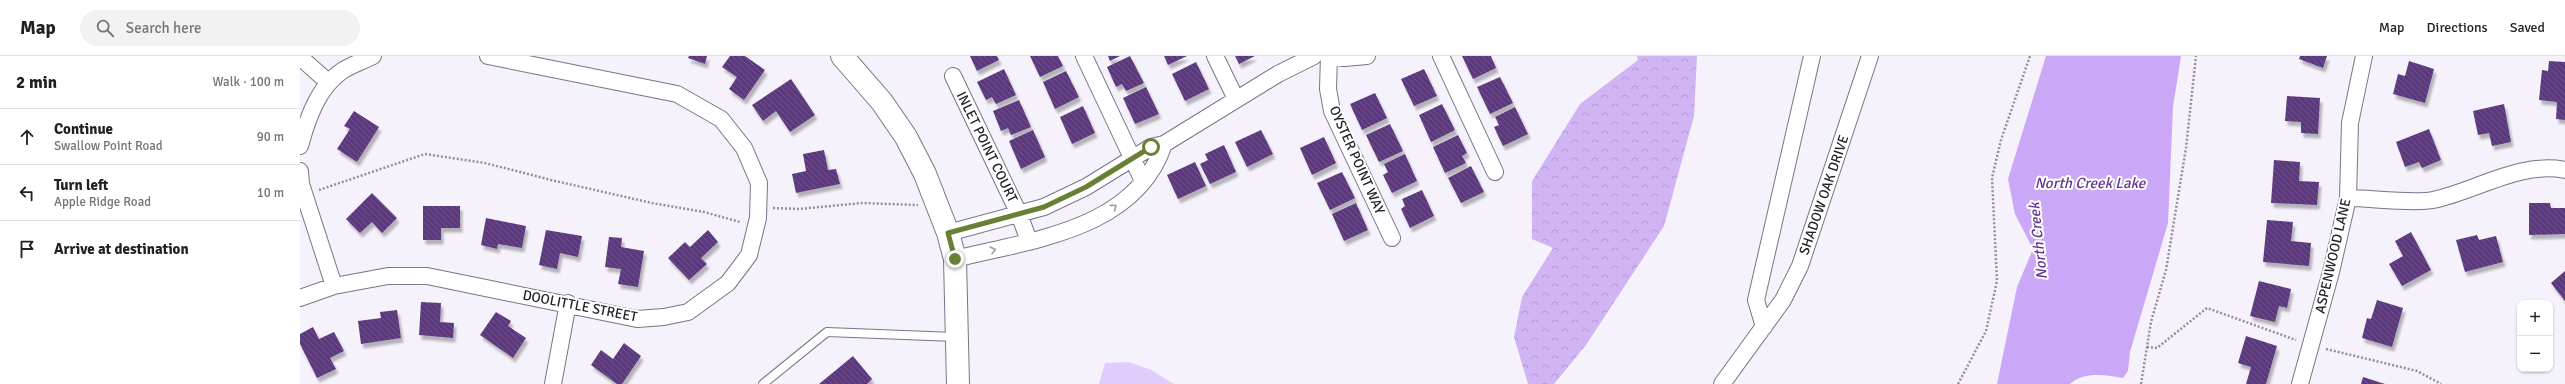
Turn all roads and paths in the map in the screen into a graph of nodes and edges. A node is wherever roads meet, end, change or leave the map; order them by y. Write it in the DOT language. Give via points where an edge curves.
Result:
graph roads {
  1 [pos="373,56"];
  2 [pos="488,56"];
  3 [pos="842,56"];
  4 [pos="1084,56"];
  5 [pos="1215,56"];
  6 [pos="1314,56"];
  7 [pos="1328,56"];
  8 [pos="1332,56"];
  9 [pos="1367,56"];
  10 [pos="1441,56"];
  11 [pos="1812,56"];
  12 [pos="1870,56"];
  13 [pos="2030,56"];
  14 [pos="2196,56"];
  15 [pos="2364,56"];
  16 [pos="300,58"];
  17 [pos="953,76"];
  18 [pos="329,83"];
  19 [pos="1236,99"];
  20 [pos="1164,144"];
  21 [pos="300,146"];
  22 [pos="1133,158"];
  23 [pos="2565,170"];
  24 [pos="300,172"];
  25 [pos="1495,172"];
  26 [pos="1143,181"];
  27 [pos="304,195"];
  28 [pos="2348,198"];
  29 [pos="937,206"];
  30 [pos="759,213"];
  31 [pos="1020,214"];
  32 [pos="948,233"];
  33 [pos="1392,238"];
  34 [pos="1029,240"];
  35 [pos="955,259"];
  36 [pos="334,286"];
  37 [pos="300,298"];
  38 [pos="568,304"];
  39 [pos="1764,327"];
  40 [pos="958,337"];
  41 [pos="2311,345"];
  42 [pos="2147,347"];
  43 [pos="553,384"];
  44 [pos="763,384"];
  45 [pos="958,384"];
  46 [pos="1722,384"];
  47 [pos="1958,384"];
  48 [pos="2141,384"];
  49 [pos="2300,384"];
  50 [pos="2441,384"];
  1 -- 18 [label="street" via="342,71"];
  2 -- 30 [label="street, DOOLITTLE STREET" via="677,94 721,119 744,148 758,183"];
  3 -- 29 [label="street" via="882,102 906,137"];
  4 -- 22 [label="street"];
  5 -- 19 [label="street"];
  6 -- 19 [label="street" via="1295,64"];
  7 -- 33 [label="street, OYSTER POINT WAY" via="1328,89 1332,111"];
  8 -- 9 [label="street"];
  10 -- 25 [label="street"];
  11 -- 39 [label="street" via="1756,300"];
  12 -- 39 [label="street, SHADOW OAK DRIVE" via="1800,266 1783,300"];
  13 -- 47 [label="path" via="2001,140 1992,178 1998,281 1986,331"];
  14 -- 42 [label="path" via="2186,148 2166,270 2151,322"];
  15 -- 28 [label="street, ASPENWOOD LANE" via="2350,123"];
  16 -- 18 [label="street"];
  17 -- 31 [label="street, INLET POINT COURT"];
  18 -- 21 [label="street" via="307,120"];
  19 -- 20 [label="street"];
  20 -- 22 [label="street" via="1151,147"];
  20 -- 26 [label="street" via="1161,155"];
  22 -- 26 [label="street"];
  22 -- 31 [label="street" via="1067,197"];
  23 -- 28 [label="street" via="2551,167 2523,171 2463,193 2431,200"];
  24 -- 27 [label="street"];
  34 -- 26 [label="street, one-way" via="1092,222 1126,199"];
  27 -- 30 [label="path" via="425,154 485,163 652,203 704,212 737,223"];
  27 -- 36 [label="street"];
  28 -- 41 [label="street, ASPENWOOD LANE"];
  29 -- 30 [label="path" via="862,203"];
  29 -- 32 [label="street"];
  30 -- 38 [label="street, DOOLITTLE STREET" via="748,255 728,283 688,312 637,319"];
  31 -- 32 [label="street"];
  31 -- 34 [label="street, INLET POINT COURT"];
  32 -- 35 [label="street"];
  35 -- 34 [label="street, one-way"];
  35 -- 40 [label="street"];
  36 -- 37 [label="street, DOOLITTLE STREET"];
  36 -- 38 [label="street, DOOLITTLE STREET" via="388,276 427,276"];
  38 -- 43 [label="street"];
  39 -- 46 [label="street, SHADOW OAK DRIVE"];
  40 -- 44 [label="lane" via="827,332"];
  40 -- 45 [label="street"];
  41 -- 42 [label="path" via="2207,308 2157,348"];
  41 -- 49 [label="street, ASPENWOOD LANE"];
  41 -- 50 [label="path" via="2417,371"];
  42 -- 48 [label="path"];
}
